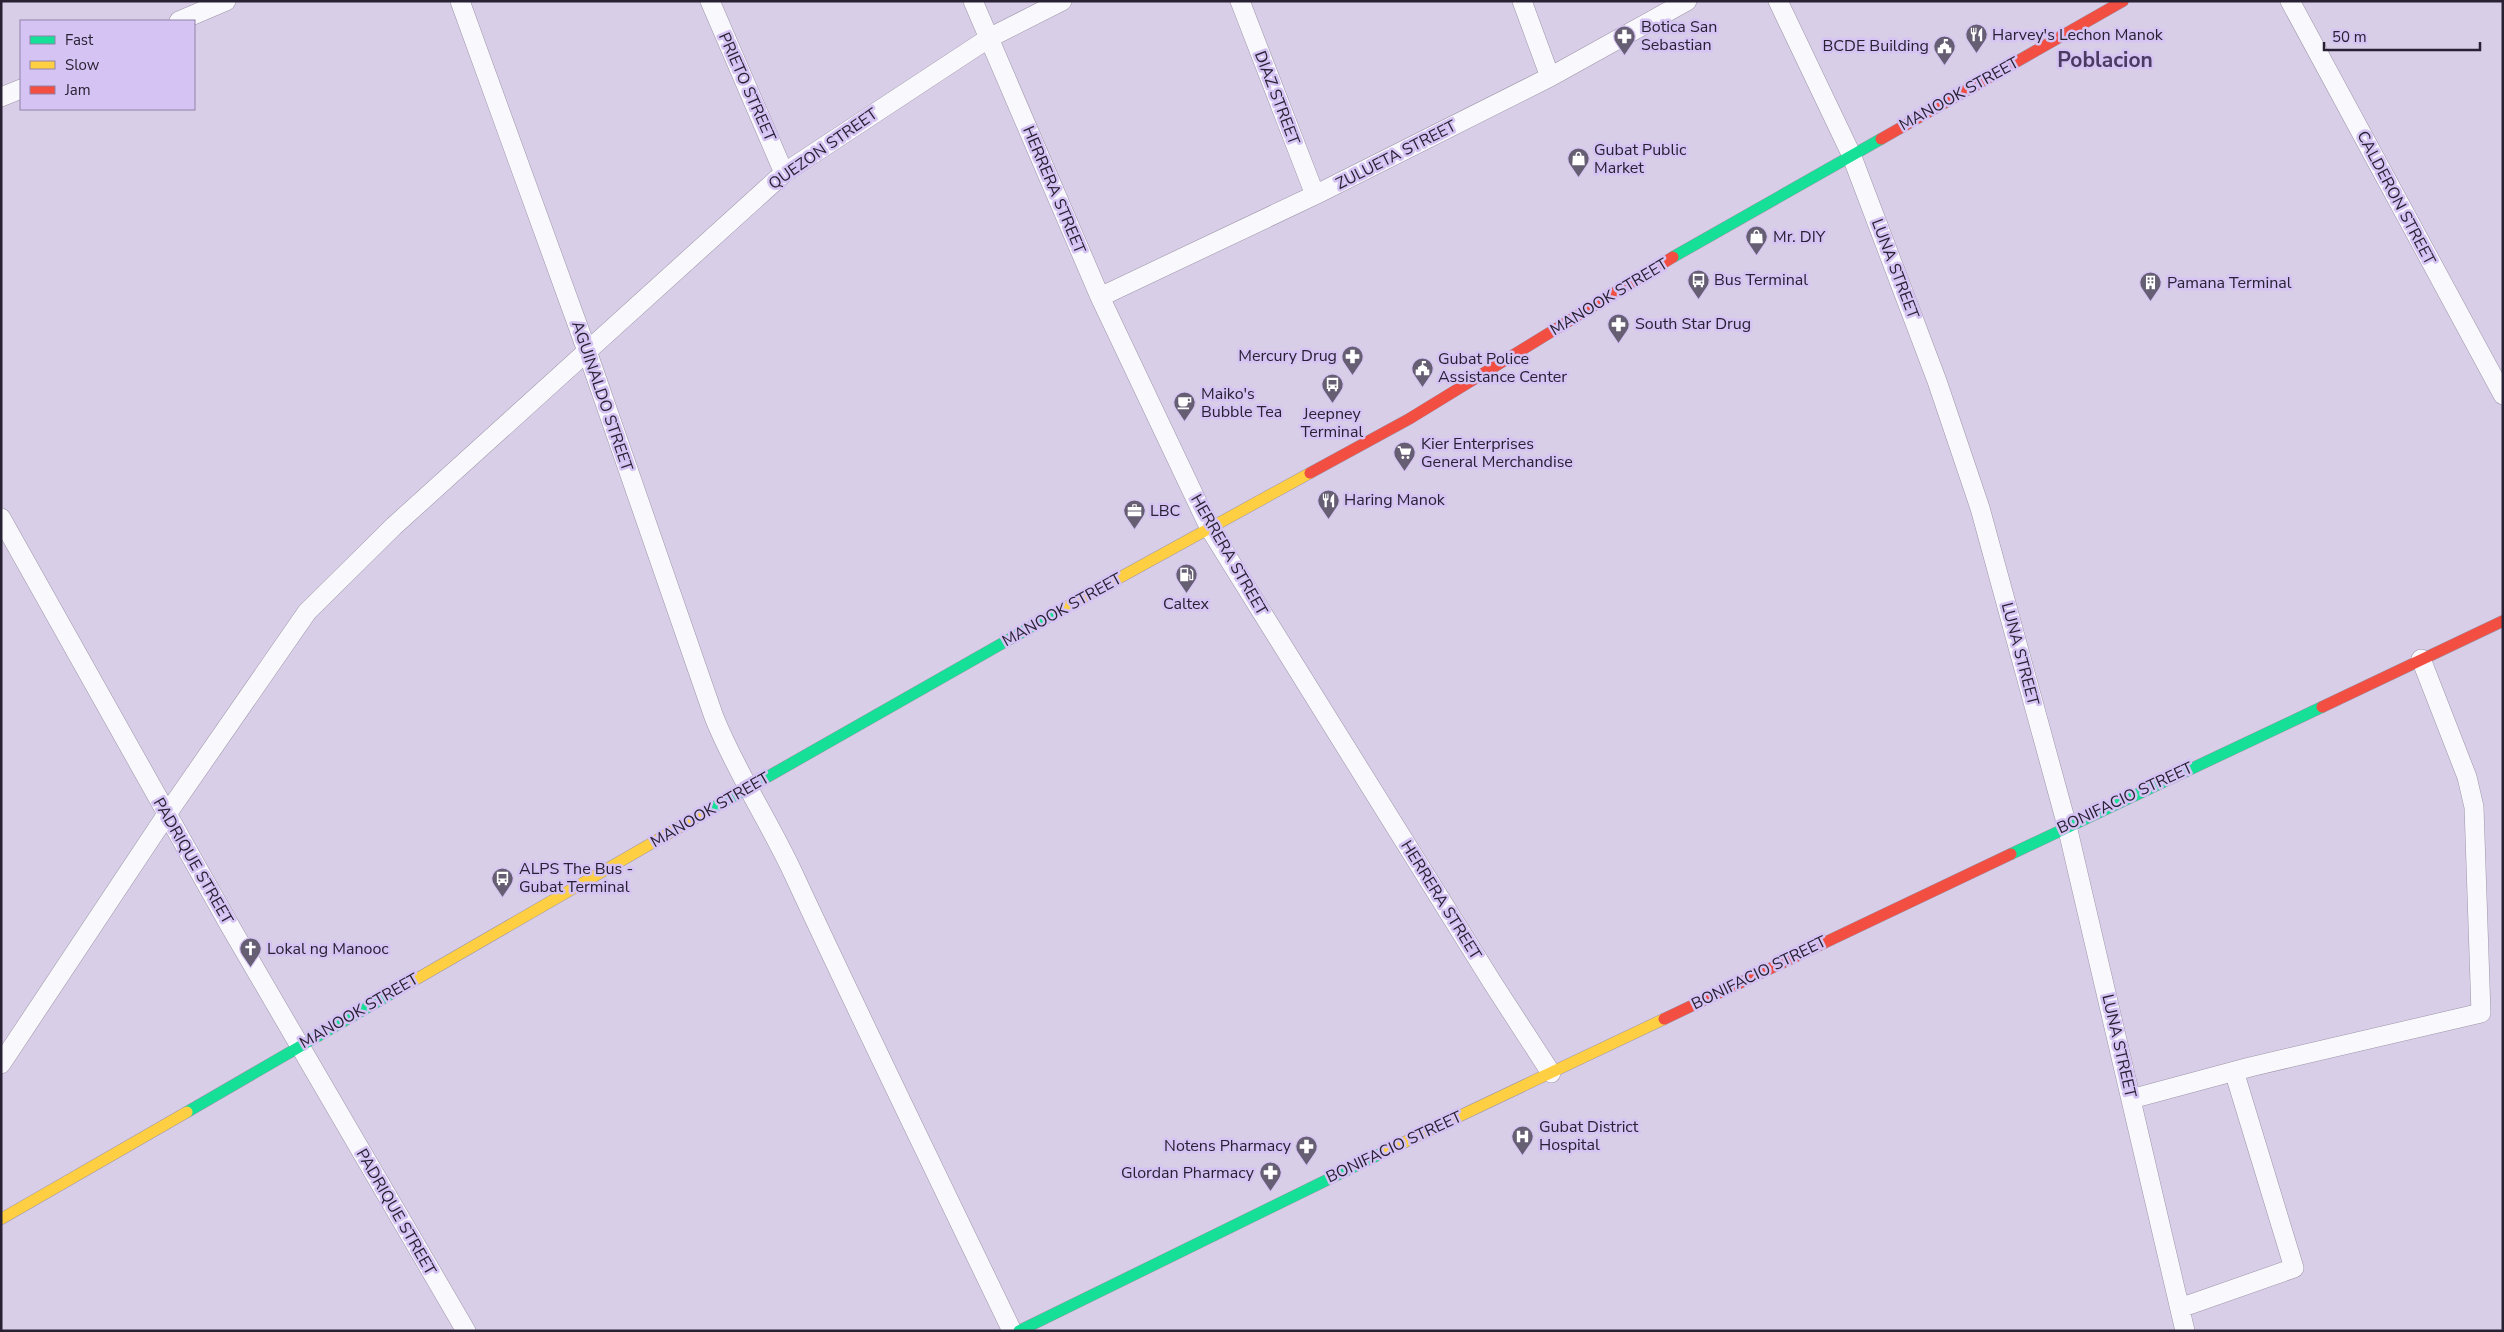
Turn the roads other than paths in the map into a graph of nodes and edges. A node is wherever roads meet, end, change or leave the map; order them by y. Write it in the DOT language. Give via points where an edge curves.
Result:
graph roads {
  1 [pos="226,1"];
  2 [pos="460,1"];
  3 [pos="710,1"];
  4 [pos="973,1"];
  5 [pos="1062,1"];
  6 [pos="1240,1"];
  7 [pos="1522,1"];
  8 [pos="1687,1"];
  9 [pos="1778,1"];
  10 [pos="2123,1"];
  11 [pos="2290,1"];
  12 [pos="181,20"];
  13 [pos="989,38"];
  14 [pos="1550,77"];
  15 [pos="20,89"];
  16 [pos="1,97"];
  17 [pos="1851,154"];
  18 [pos="784,172"];
  19 [pos="1314,195"];
  20 [pos="1100,297"];
  21 [pos="587,351"];
  22 [pos="2503,395"];
  23 [pos="1,518"];
  24 [pos="1210,529"];
  25 [pos="2503,621"];
  26 [pos="2421,659"];
  27 [pos="747,788"];
  28 [pos="166,814"];
  29 [pos="2067,826"];
  30 [pos="299,1046"];
  31 [pos="1,1064"];
  32 [pos="2234,1071"];
  33 [pos="1551,1073"];
  34 [pos="2131,1099"];
  35 [pos="1,1219"];
  36 [pos="2180,1308"];
  37 [pos="466,1331"];
  38 [pos="1012,1331"];
  39 [pos="1019,1331"];
  40 [pos="2185,1331"];
  1 -- 12 [label="street"];
  2 -- 21 [label="street, AGUINALDO STREET"];
  3 -- 18 [label="street, PRIETO STREET"];
  4 -- 13 [label="street, HERRERA STREET"];
  5 -- 13 [label="street, QUEZON STREET"];
  6 -- 19 [label="street, DIAZ STREET"];
  7 -- 14 [label="street"];
  8 -- 14 [label="street, ZULUETA STREET"];
  9 -- 17 [label="street, LUNA STREET"];
  10 -- 17 [label="main road, MANOOK STREET"];
  11 -- 22 [label="street, CALDERON STREET"];
  13 -- 18 [label="street, QUEZON STREET"];
  13 -- 20 [label="street, HERRERA STREET"];
  14 -- 19 [label="street, ZULUETA STREET"];
  15 -- 16 [label="street"];
  17 -- 24 [label="main road, MANOOK STREET" via="1654,268 1409,419"];
  17 -- 29 [label="street, LUNA STREET" via="1937,381 1980,508"];
  18 -- 21 [label="street, QUEZON STREET"];
  19 -- 20 [label="street, ZULUETA STREET"];
  20 -- 24 [label="street, HERRERA STREET"];
  21 -- 27 [label="street, AGUINALDO STREET" via="714,717"];
  21 -- 28 [label="street, QUEZON STREET" via="394,526 307,612"];
  23 -- 28 [label="street, PADRIQUE STREET"];
  24 -- 27 [label="main road, MANOOK STREET"];
  24 -- 33 [label="street, HERRERA STREET"];
  25 -- 26 [label="main road, BONIFACIO STREET"];
  26 -- 29 [label="main road, BONIFACIO STREET"];
  26 -- 32 [label="street" via="2467,777 2474,807 2481,1013"];
  27 -- 30 [label="main road, MANOOK STREET"];
  27 -- 38 [label="street, AGUINALDO STREET" via="773,830"];
  28 -- 30 [label="street, PADRIQUE STREET"];
  28 -- 31 [label="street, QUEZON STREET"];
  29 -- 33 [label="main road, BONIFACIO STREET"];
  29 -- 34 [label="street, LUNA STREET"];
  30 -- 35 [label="main road, MANOOK STREET"];
  30 -- 37 [label="street, PADRIQUE STREET"];
  32 -- 34 [label="street"];
  32 -- 36 [label="street" via="2294,1268"];
  33 -- 39 [label="main road, BONIFACIO STREET" via="1340,1172"];
  34 -- 36 [label="street, LUNA STREET"];
  36 -- 40 [label="street, LUNA STREET"];
}
